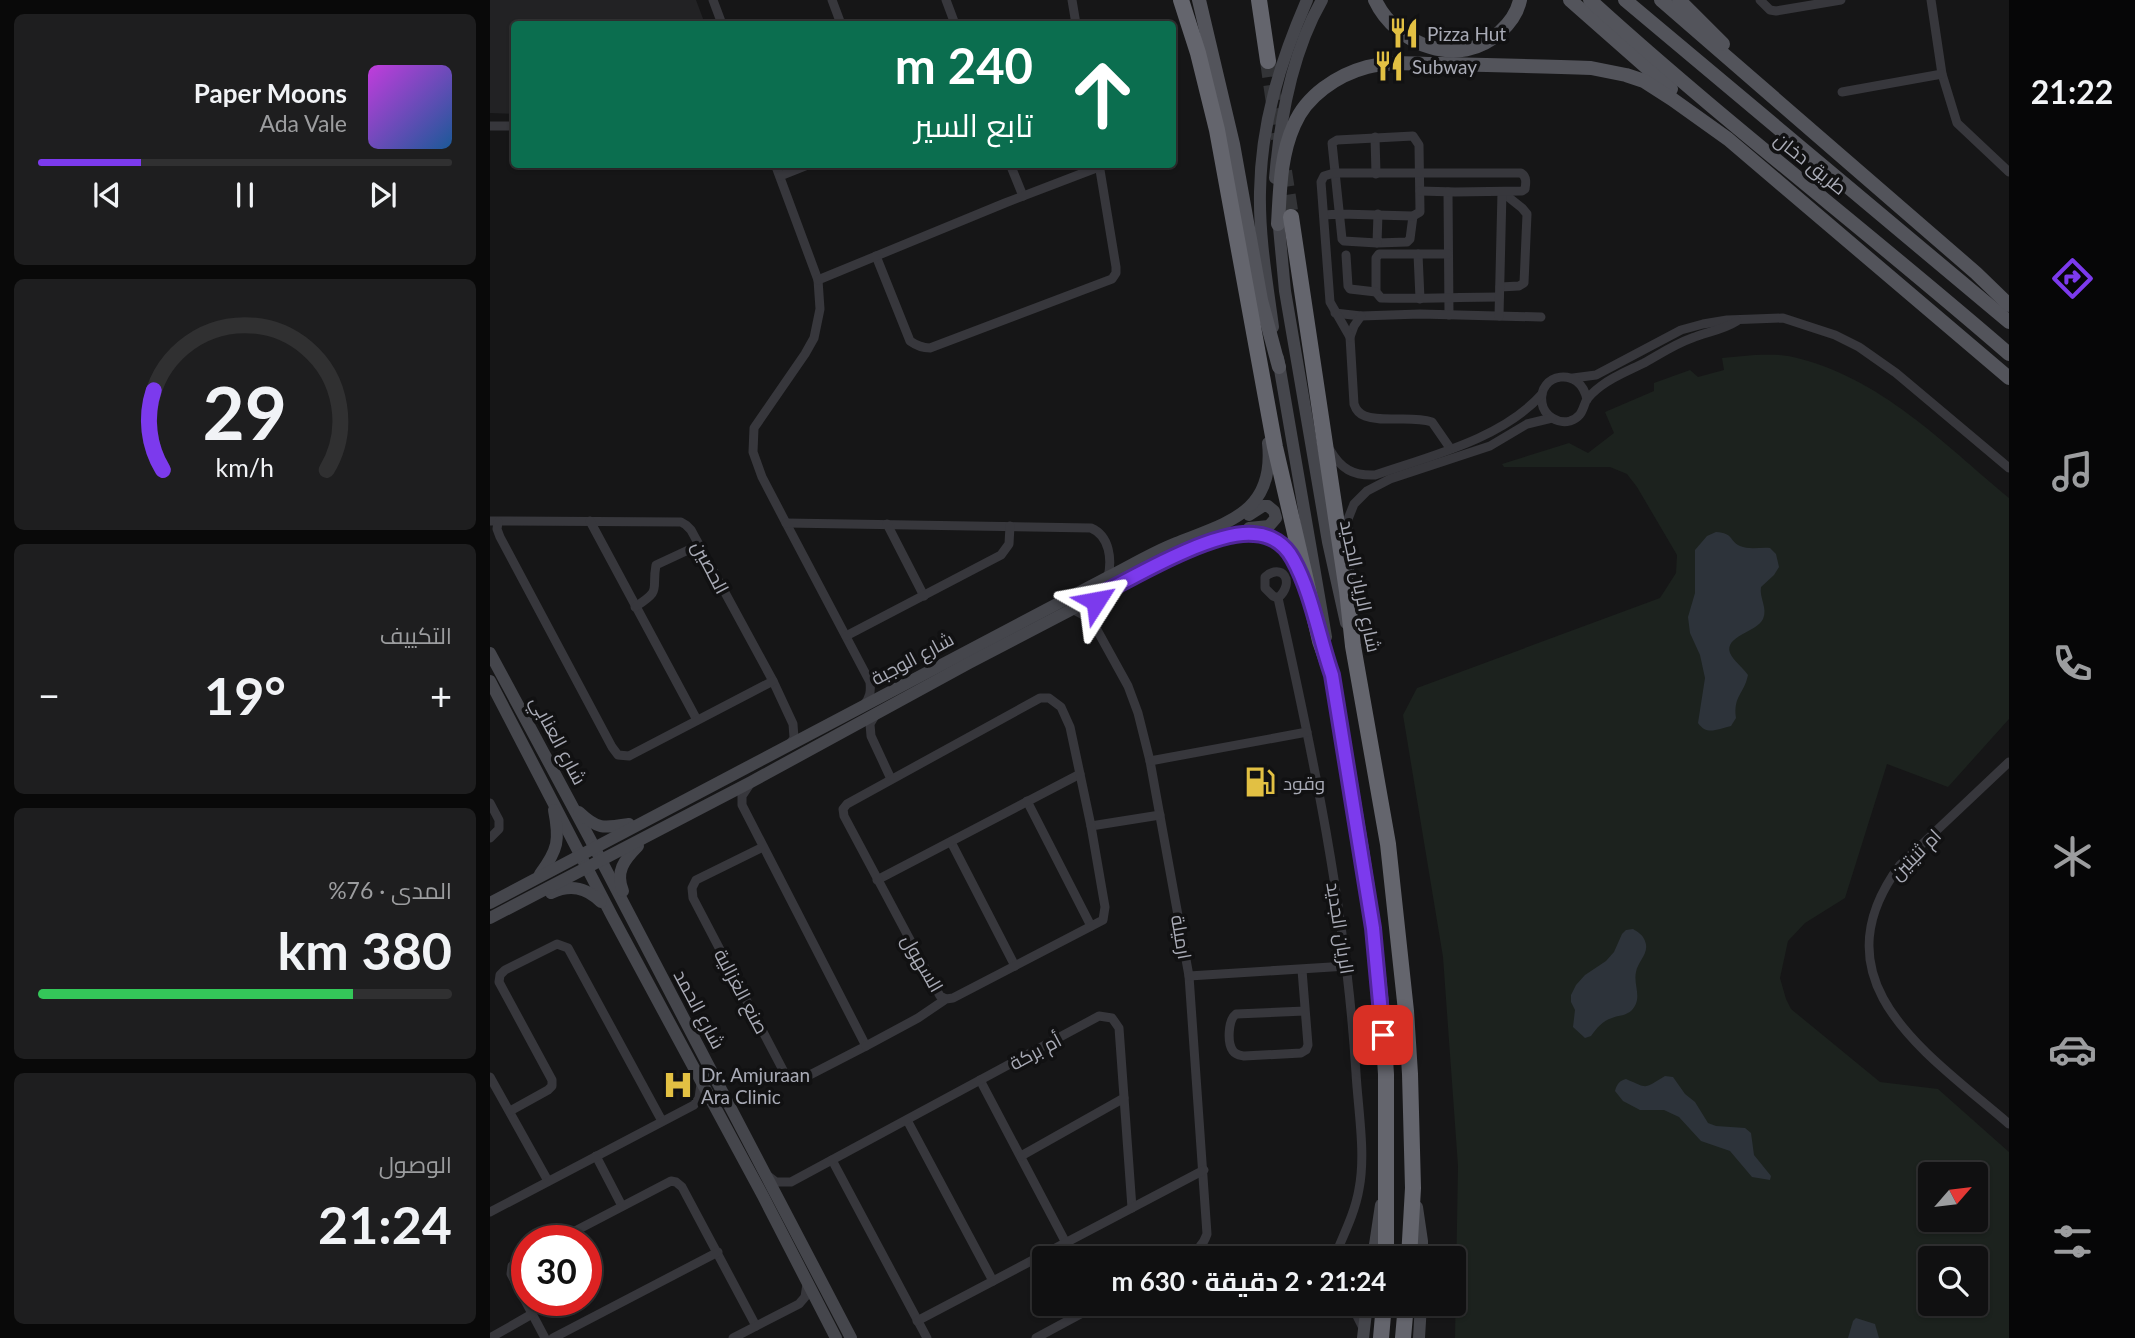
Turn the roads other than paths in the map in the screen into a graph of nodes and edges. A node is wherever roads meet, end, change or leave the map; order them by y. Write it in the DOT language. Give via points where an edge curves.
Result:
graph roads {
  1 [pos="715,0"];
  2 [pos="832,0"];
  3 [pos="946,0"];
  4 [pos="1072,0"];
  5 [pos="1181,0"];
  6 [pos="1199,0"];
  7 [pos="1259,0"];
  8 [pos="1307,0"];
  9 [pos="1322,0"];
  10 [pos="1375,0"];
  11 [pos="1520,0"];
  12 [pos="1570,0"];
  13 [pos="1590,0"];
  14 [pos="1625,0"];
  15 [pos="1661,0"];
  16 [pos="1679,0"];
  17 [pos="1760,0"];
  18 [pos="1768,0"];
  19 [pos="1841,0"];
  20 [pos="1931,0"];
  21 [pos="1776,11"];
  22 [pos="721,21"];
  23 [pos="840,21"];
  24 [pos="954,21"];
  25 [pos="1076,21"];
  26 [pos="1268,61"];
  27 [pos="1942,74"];
  28 [pos="1842,92"];
  29 [pos="1795,117"];
  30 [pos="490,126"];
  31 [pos="511,126"];
  32 [pos="1375,137"];
  33 [pos="1728,139"];
  34 [pos="777,168"];
  35 [pos="800,168"];
  36 [pos="1012,168"];
  37 [pos="1094,168"];
  38 [pos="1099,168"];
  39 [pos="2009,172"];
  40 [pos="1334,173"];
  41 [pos="1376,174"];
  42 [pos="1420,174"];
  43 [pos="780,176"];
  44 [pos="1420,191"];
  45 [pos="1448,192"];
  46 [pos="1502,192"];
  47 [pos="1023,196"];
  48 [pos="1340,214"];
  49 [pos="1378,214"];
  50 [pos="1324,215"];
  51 [pos="1413,216"];
  52 [pos="1284,221"];
  53 [pos="1377,243"];
  54 [pos="1418,254"];
  55 [pos="1448,254"];
  56 [pos="1346,255"];
  57 [pos="876,256"];
  58 [pos="1976,272"];
  59 [pos="818,280"];
  60 [pos="1376,292"];
  61 [pos="1499,292"];
  62 [pos="1448,297"];
  63 [pos="2009,298"];
  64 [pos="1420,299"];
  65 [pos="2009,305"];
  66 [pos="1335,313"];
  67 [pos="1448,315"];
  68 [pos="1361,316"];
  69 [pos="1499,316"];
  70 [pos="1541,317"];
  71 [pos="1737,321"];
  72 [pos="2009,322"];
  73 [pos="1350,337"];
  74 [pos="2009,354"];
  75 [pos="1279,367"];
  76 [pos="1573,378"];
  77 [pos="2008,378"];
  78 [pos="1265,394"];
  79 [pos="1542,394"];
  80 [pos="1587,400"];
  81 [pos="1552,418"];
  82 [pos="1473,440"];
  83 [pos="1325,442"];
  84 [pos="1450,449"];
  85 [pos="1478,450"];
  86 [pos="2009,468"];
  87 [pos="590,521"];
  88 [pos="494,522"];
  89 [pos="786,523"];
  90 [pos="887,524"];
  91 [pos="1010,526"];
  92 [pos="1219,532"];
  93 [pos="699,545"];
  94 [pos="1111,554"];
  95 [pos="1139,561"];
  96 [pos="1108,577"];
  97 [pos="1347,590"];
  98 [pos="1101,594"];
  99 [pos="924,596"];
  100 [pos="1278,597"];
  101 [pos="1310,599"];
  102 [pos="635,607"];
  103 [pos="1072,609"];
  104 [pos="1091,619"];
  105 [pos="846,636"];
  106 [pos="1353,646"];
  107 [pos="490,653"];
  108 [pos="1332,675"];
  109 [pos="490,681"];
  110 [pos="773,681"];
  111 [pos="870,682"];
  112 [pos="896,690"];
  113 [pos="495,697"];
  114 [pos="863,706"];
  115 [pos="877,712"];
  116 [pos="697,720"];
  117 [pos="851,726"];
  118 [pos="515,729"];
  119 [pos="1307,733"];
  120 [pos="871,736"];
  121 [pos="786,747"];
  122 [pos="1150,761"];
  123 [pos="2009,762"];
  124 [pos="738,771"];
  125 [pos="1080,774"];
  126 [pos="891,779"];
  127 [pos="751,782"];
  128 [pos="551,796"];
  129 [pos="722,797"];
  130 [pos="1027,801"];
  131 [pos="490,803"];
  132 [pos="742,805"];
  133 [pos="573,807"];
  134 [pos="1160,815"];
  135 [pos="640,823"];
  136 [pos="1091,826"];
  137 [pos="648,836"];
  138 [pos="490,838"];
  139 [pos="951,842"];
  140 [pos="763,847"];
  141 [pos="590,857"];
  142 [pos="537,877"];
  143 [pos="877,880"];
  144 [pos="490,903"];
  145 [pos="518,903"];
  146 [pos="490,916"];
  147 [pos="612,916"];
  148 [pos="1091,926"];
  149 [pos="637,929"];
  150 [pos="1015,966"];
  151 [pos="1347,966"];
  152 [pos="1302,970"];
  153 [pos="1189,976"];
  154 [pos="666,986"];
  155 [pos="946,999"];
  156 [pos="1305,1011"];
  157 [pos="866,1045"];
  158 [pos="490,1077"];
  159 [pos="700,1078"];
  160 [pos="980,1080"];
  161 [pos="1124,1098"];
  162 [pos="694,1105"];
  163 [pos="510,1111"];
  164 [pos="721,1118"];
  165 [pos="907,1120"];
  166 [pos="662,1121"];
  167 [pos="2009,1124"];
  168 [pos="596,1156"];
  169 [pos="1021,1156"];
  170 [pos="832,1160"];
  171 [pos="1204,1170"];
  172 [pos="765,1174"];
  173 [pos="1387,1178"];
  174 [pos="548,1181"];
  175 [pos="791,1182"];
  176 [pos="1413,1188"];
  177 [pos="622,1206"];
  178 [pos="1132,1208"];
  179 [pos="784,1210"];
  180 [pos="490,1212"];
  181 [pos="586,1225"];
  182 [pos="1066,1242"];
  183 [pos="1202,1246"];
  184 [pos="1339,1246"];
  185 [pos="1375,1246"];
  186 [pos="1386,1246"];
  187 [pos="1410,1246"];
  188 [pos="1422,1246"];
  189 [pos="718,1252"];
  190 [pos="993,1281"];
  191 [pos="807,1284"];
  192 [pos="799,1304"];
  193 [pos="821,1311"];
  194 [pos="528,1316"];
  195 [pos="533,1316"];
  196 [pos="1077,1316"];
  197 [pos="1356,1316"];
  198 [pos="1366,1316"];
  199 [pos="1383,1316"];
  200 [pos="1405,1316"];
  201 [pos="1420,1316"];
  202 [pos="917,1321"];
  203 [pos="757,1326"];
  204 [pos="1364,1334"];
  205 [pos="1040,1337"];
  206 [pos="490,1338"];
  207 [pos="545,1338"];
  208 [pos="553,1338"];
  209 [pos="733,1338"];
  210 [pos="836,1338"];
  211 [pos="851,1338"];
  212 [pos="927,1338"];
  213 [pos="1381,1338"];
  214 [pos="1403,1338"];
  215 [pos="1419,1338"];
  1 -- 22 [label="street"];
  2 -- 23 [label="street"];
  3 -- 24 [label="street"];
  4 -- 25 [label="street"];
  5 -- 78 [label="highway" via="1217,130"];
  6 -- 75 [label="main road"];
  7 -- 26 [label="highway"];
  8 -- 75 [label="street, شارع الريان الجديد" via="1275,83 1261,163 1262,244"];
  9 -- 52 [label="street, شارع الريان الجديد" via="1299,54 1278,136 1275,179"];
  10 -- 11 [label="main road" via="1392,26 1406,37 1431,48 1458,50 1474,48 1496,36 1516,14"];
  12 -- 33 [label="main road"];
  13 -- 74 [label="main road, طريق دخان"];
  14 -- 72 [label="main road, طريق دخان"];
  15 -- 29 [label="main road"];
  16 -- 29 [label="main road"];
  17 -- 21 [label="street"];
  18 -- 21 [label="street"];
  19 -- 21 [label="street"];
  20 -- 27 [label="street"];
  27 -- 28 [label="street"];
  27 -- 39 [label="street" via="1957,123"];
  29 -- 58 [label="main road"];
  30 -- 31 [label="street"];
  32 -- 40 [label="street" via="1334,141"];
  32 -- 41 [label="street"];
  32 -- 42 [label="street" via="1413,136 1419,145"];
  33 -- 52 [label="main road" via="1644,81 1618,73 1501,65 1369,66 1323,89 1294,123 1281,178"];
  33 -- 77 [label="main road"];
  34 -- 43 [label="street"];
  35 -- 43 [label="street"];
  36 -- 47 [label="street"];
  37 -- 47 [label="street"];
  38 -- 57 [label="street" via="1116,267 1112,279 923,348 910,341"];
  40 -- 41 [label="street"];
  40 -- 48 [label="street"];
  40 -- 50 [label="street" via="1321,182"];
  41 -- 42 [label="street"];
  42 -- 44 [label="street"];
  42 -- 46 [label="street" via="1523,175 1525,189"];
  43 -- 59 [label="street"];
  44 -- 45 [label="street"];
  44 -- 51 [label="street" via="1420,212"];
  45 -- 46 [label="street"];
  45 -- 55 [label="street"];
  46 -- 61 [label="street"];
  46 -- 61 [label="street" via="1527,214 1524,283"];
  47 -- 57 [label="street"];
  48 -- 49 [label="street"];
  48 -- 50 [label="street"];
  48 -- 53 [label="street" via="1344,241"];
  49 -- 51 [label="street"];
  49 -- 53 [label="street"];
  50 -- 66 [label="street"];
  51 -- 53 [label="street" via="1407,242"];
  52 -- 83 [label="highway"];
  52 -- 106 [label="street, شارع الريان الجديد" via="1285,291 1341,607"];
  54 -- 55 [label="street"];
  54 -- 60 [label="street" via="1379,254"];
  54 -- 64 [label="street"];
  55 -- 62 [label="street"];
  56 -- 60 [label="street" via="1350,289"];
  57 -- 59 [label="street"];
  58 -- 63 [label="street"];
  58 -- 65 [label="main road"];
  59 -- 89 [label="street" via="820,309 814,338 754,428 753,452"];
  60 -- 64 [label="street" via="1381,298"];
  61 -- 62 [label="street"];
  61 -- 69 [label="street"];
  62 -- 64 [label="street"];
  62 -- 67 [label="street"];
  66 -- 68 [label="street"];
  66 -- 73 [label="street"];
  67 -- 68 [label="street"];
  67 -- 69 [label="street"];
  68 -- 73 [label="street"];
  69 -- 70 [label="street"];
  71 -- 76 [label="street" via="1681,330 1600,373"];
  71 -- 80 [label="street" via="1691,338 1601,386"];
  71 -- 86 [label="street" via="1783,318 1859,347"];
  73 -- 84 [label="street" via="1354,404 1359,413 1432,422"];
  75 -- 108 [label="street, شارع الريان الجديد"];
  76 -- 79 [label="street" via="1553,379"];
  76 -- 80 [label="street" via="1581,384"];
  78 -- 92 [label="street, شارع الوجبة" via="1270,463 1266,485 1258,499"];
  78 -- 101 [label="highway"];
  79 -- 81 [label="street"];
  79 -- 82 [label="street" via="1529,409"];
  80 -- 81 [label="street" via="1574,420"];
  81 -- 85 [label="street" via="1527,424"];
  82 -- 84 [label="street"];
  82 -- 85 [label="street" via="1481,442"];
  83 -- 84 [label="street" via="1340,465 1365,476"];
  83 -- 97 [label="highway"];
  85 -- 97 [label="street" via="1390,479 1359,497 1348,519"];
  87 -- 88 [label="street, الحصين"];
  87 -- 93 [label="street, الحصين" via="681,522"];
  87 -- 102 [label="street"];
  88 -- 116 [label="street" via="618,755 629,756"];
  89 -- 90 [label="street"];
  89 -- 105 [label="street"];
  90 -- 91 [label="street"];
  90 -- 99 [label="street"];
  91 -- 94 [label="street" via="1091,528"];
  91 -- 99 [label="street" via="1009,544 1001,555"];
  92 -- 95 [label="street, شارع الوجبة" via="1173,544"];
  92 -- 98 [label="street, شارع الوجبة"];
  92 -- 101 [label="street, شارع الوجبة" via="1256,534 1279,542 1294,560"];
  93 -- 102 [label="street" via="656,565 655,591"];
  93 -- 110 [label="street, الحصين"];
  94 -- 95 [label="street"];
  94 -- 96 [label="street"];
  95 -- 96 [label="street, شارع الوجبة"];
  96 -- 112 [label="street, شارع الوجبة"];
  97 -- 106 [label="highway"];
  98 -- 103 [label="street, شارع الوجبة"];
  98 -- 104 [label="street"];
  99 -- 105 [label="street"];
  100 -- 119 [label="street, الريان الجديد"];
  101 -- 108 [label="highway"];
  102 -- 116 [label="street"];
  103 -- 104 [label="street"];
  103 -- 115 [label="street, شارع الوجبة"];
  104 -- 122 [label="street, ارميلة" via="1133,698"];
  105 -- 111 [label="street"];
  106 -- 176 [label="highway, شارع الريان الجديد" via="1398,927 1410,1074"];
  107 -- 133 [label="street, شارع العنابي"];
  108 -- 173 [label="highway, شارع الريان الجديد" via="1373,928 1386,1074"];
  109 -- 113 [label="street, شارع العنابي"];
  110 -- 116 [label="street"];
  110 -- 121 [label="street, الحصين" via="793,724 794,738"];
  111 -- 112 [label="street" via="886,691"];
  111 -- 114 [label="street" via="869,699"];
  112 -- 114 [label="street, شارع الوجبة"];
  113 -- 118 [label="street, شارع العنابي"];
  114 -- 121 [label="street, شارع الوجبة"];
  115 -- 117 [label="street, شارع الوجبة"];
  115 -- 120 [label="street" via="870,724"];
  117 -- 120 [label="street"];
  117 -- 127 [label="street, شارع الوجبة"];
  118 -- 128 [label="street, شارع العنابي"];
  118 -- 141 [label="street" via="526,739"];
  119 -- 122 [label="street"];
  119 -- 151 [label="street, الريان الجديد"];
  120 -- 126 [label="street"];
  121 -- 124 [label="street, شارع الوجبة"];
  122 -- 134 [label="street, ارميلة"];
  123 -- 167 [label="street, ام ثنيتين" via="1886,883 1872,914 1869,953 1878,988 1897,1021 1919,1047"];
  124 -- 135 [label="street, شارع الوجبة"];
  124 -- 141 [label="street" via="727,784"];
  125 -- 126 [label="street, السهول" via="1065,715 1056,702 1041,698"];
  125 -- 130 [label="street"];
  125 -- 136 [label="street, السهول"];
  126 -- 143 [label="street, السهول" via="843,809"];
  127 -- 129 [label="street, شارع الوجبة"];
  127 -- 132 [label="street"];
  128 -- 141 [label="street, شارع العنابي"];
  128 -- 142 [label="street" via="557,839 553,856"];
  129 -- 132 [label="street"];
  129 -- 137 [label="street, شارع الوجبة"];
  130 -- 139 [label="street"];
  130 -- 148 [label="street"];
  131 -- 138 [label="street" via="499,820 499,829"];
  132 -- 140 [label="street"];
  133 -- 135 [label="street" via="601,827"];
  133 -- 141 [label="street, شارع العنابي"];
  134 -- 136 [label="street"];
  134 -- 153 [label="street, ارميلة"];
  135 -- 141 [label="street, شارع الوجبة"];
  136 -- 148 [label="street, السهول" via="1105,913 1103,920"];
  137 -- 141 [label="street, شارع الوجبة"];
  137 -- 149 [label="street" via="619,872"];
  139 -- 143 [label="street"];
  139 -- 150 [label="street"];
  140 -- 157 [label="street"];
  140 -- 157 [label="street, صنع الغزالية" via="696,880 693,898 784,1072 802,1079"];
  141 -- 142 [label="street, شارع الوجبة"];
  141 -- 145 [label="street, شارع الوجبة"];
  141 -- 146 [label="street"];
  141 -- 147 [label="street, شارع الحمد"];
  141 -- 149 [label="street, شارع الحمد"];
  141 -- 154 [label="street" via="653,972"];
  142 -- 144 [label="street, شارع الوجبة"];
  143 -- 155 [label="street, السهول" via="940,996"];
  145 -- 146 [label="street, شارع الوجبة"];
  145 -- 147 [label="street" via="564,887 580,888 592,893"];
  147 -- 159 [label="street, شارع الحمد"];
  148 -- 150 [label="street, السهول"];
  149 -- 154 [label="street, شارع الحمد"];
  150 -- 155 [label="street, السهول"];
  151 -- 152 [label="street"];
  151 -- 184 [label="street, الريان الجديد" via="1360,1187"];
  152 -- 153 [label="street"];
  152 -- 156 [label="street"];
  153 -- 171 [label="street, ارميلة"];
  154 -- 172 [label="street, شارع الحمد"];
  155 -- 157 [label="street"];
  156 -- 156 [label="street" via="1308,1045 1301,1053 1244,1055 1231,1049 1229,1023 1236,1014"];
  158 -- 163 [label="street"];
  159 -- 162 [label="street"];
  159 -- 164 [label="street, شارع الحمد"];
  160 -- 161 [label="street, أم بركة" via="1099,1016 1112,1018 1119,1028"];
  160 -- 165 [label="street, أم بركة"];
  160 -- 169 [label="street"];
  161 -- 169 [label="street"];
  161 -- 178 [label="street, أم بركة"];
  162 -- 164 [label="street"];
  162 -- 166 [label="street"];
  163 -- 166 [label="street" via="548,1090 552,1080 499,982 500,975 557,944 568,948"];
  163 -- 174 [label="street"];
  164 -- 191 [label="street, شارع الحمد"];
  165 -- 170 [label="street, أم بركة"];
  165 -- 190 [label="street"];
  166 -- 168 [label="street"];
  168 -- 174 [label="street"];
  168 -- 177 [label="street"];
  169 -- 182 [label="street"];
  170 -- 175 [label="street, أم بركة"];
  170 -- 202 [label="street"];
  171 -- 178 [label="street"];
  171 -- 183 [label="street, ارميلة" via="1208,1234"];
  172 -- 175 [label="street" via="776,1182"];
  172 -- 179 [label="street, شارع الحمد"];
  173 -- 185 [label="street, شارع الريان الجديد"];
  173 -- 186 [label="highway, شارع الريان الجديد"];
  174 -- 180 [label="street"];
  175 -- 179 [label="street" via="783,1196"];
  176 -- 187 [label="highway, شارع الريان الجديد"];
  176 -- 188 [label="street, شارع الريان الجديد"];
  177 -- 181 [label="street"];
  177 -- 189 [label="street" via="676,1182"];
  178 -- 182 [label="street"];
  179 -- 211 [label="street, شارع الحمد"];
  182 -- 190 [label="street"];
  189 -- 203 [label="street"];
  189 -- 208 [label="street"];
  190 -- 202 [label="street"];
  191 -- 192 [label="street"];
  191 -- 193 [label="street, شارع الحمد"];
  192 -- 193 [label="street"];
  192 -- 203 [label="street"];
  193 -- 210 [label="street, شارع الحمد"];
  194 -- 206 [label="street"];
  195 -- 207 [label="street"];
  196 -- 205 [label="street"];
  197 -- 204 [label="street"];
  198 -- 204 [label="street"];
  199 -- 213 [label="highway"];
  200 -- 214 [label="highway"];
  201 -- 215 [label="street"];
  202 -- 212 [label="street"];
  203 -- 209 [label="street"];
}
